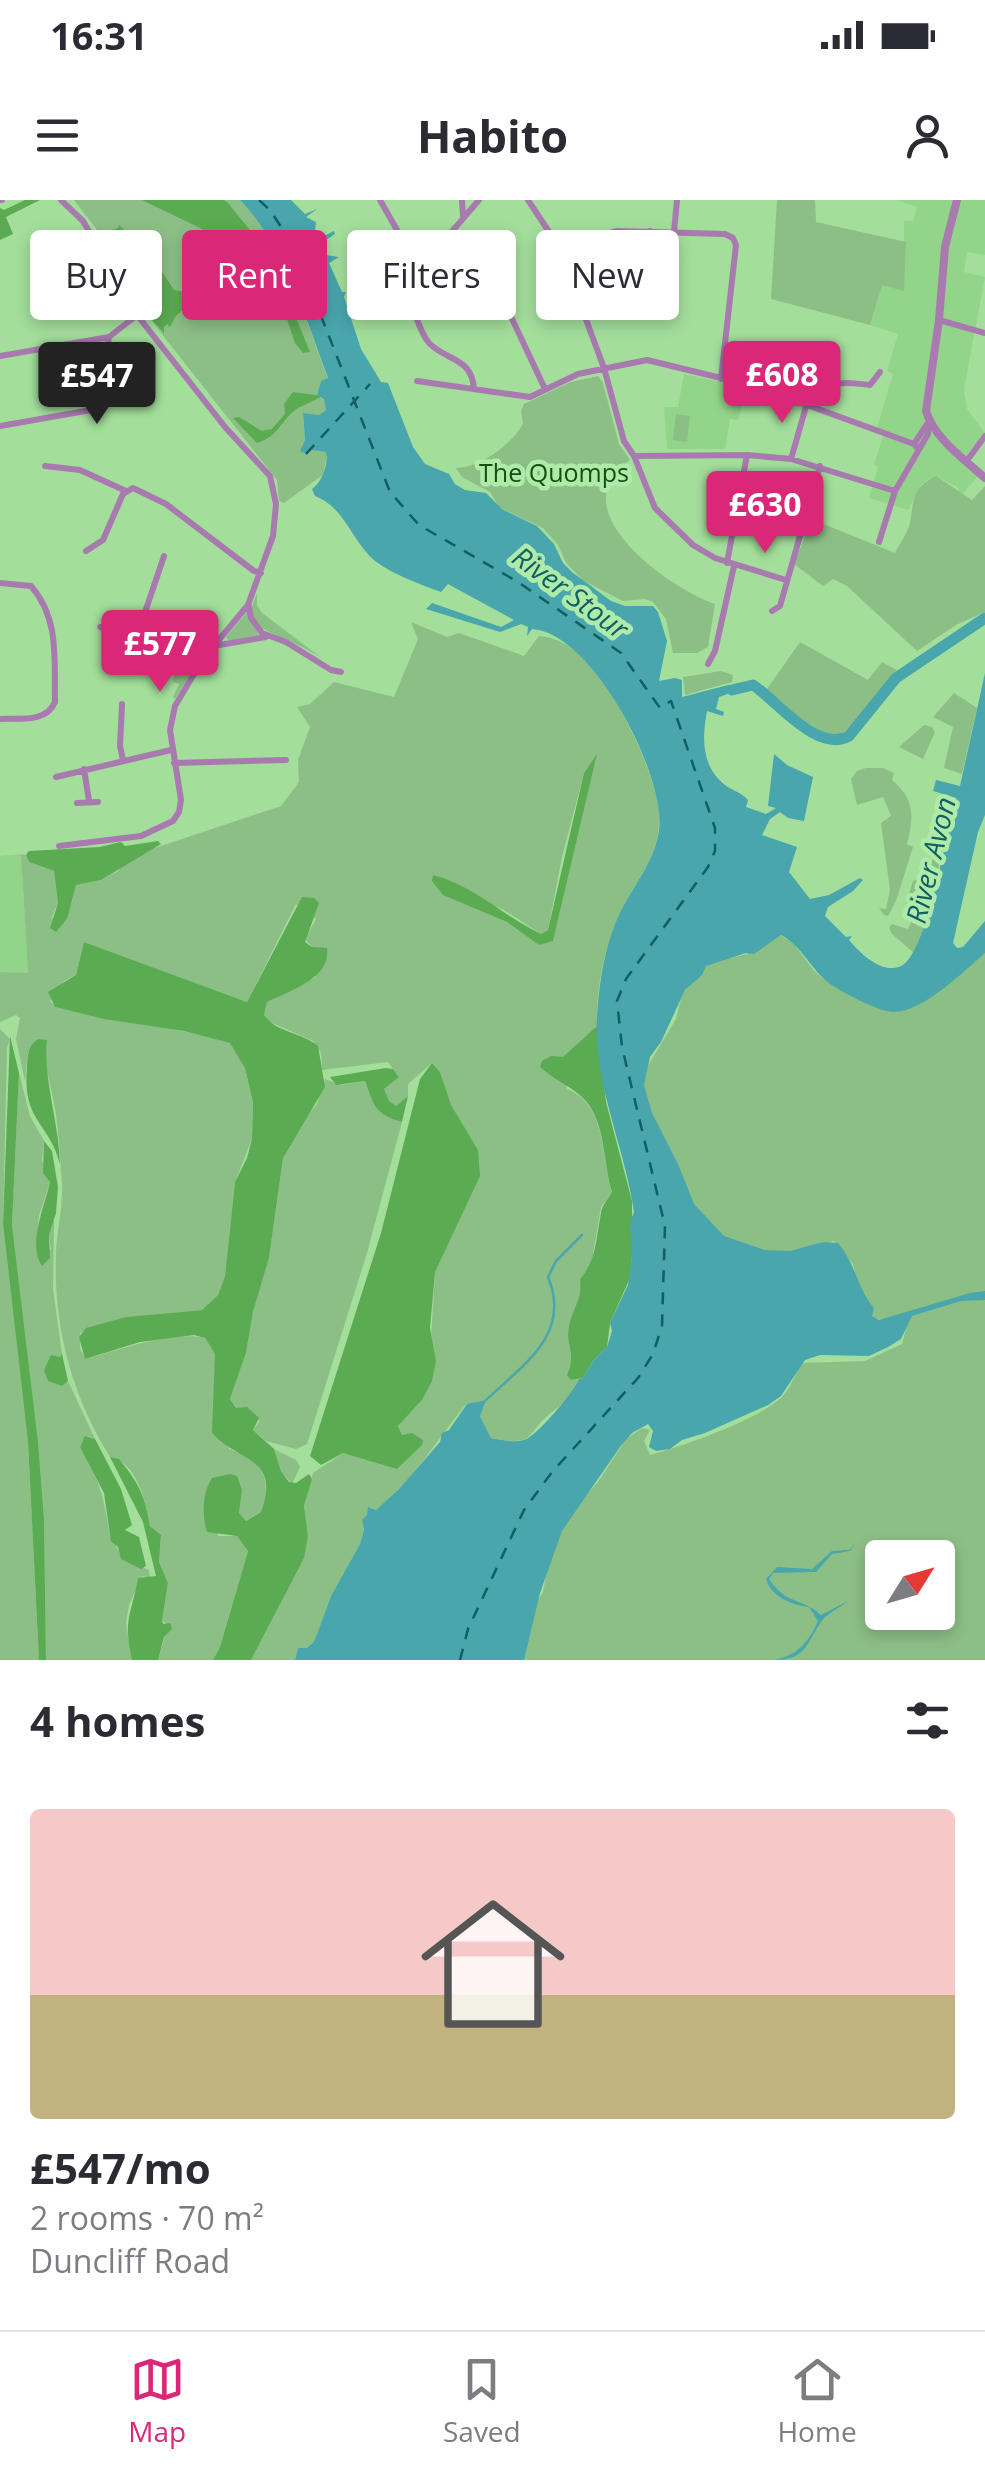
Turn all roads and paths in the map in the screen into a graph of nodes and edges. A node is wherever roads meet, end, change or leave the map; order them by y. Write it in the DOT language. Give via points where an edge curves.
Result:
graph roads {
  1 [pos="62,200"];
  2 [pos="380,200"];
  3 [pos="462,200"];
  4 [pos="478,200"];
  5 [pos="528,200"];
  6 [pos="677,200"];
  7 [pos="957,200"];
  8 [pos="463,217"];
  9 [pos="89,230"];
  10 [pos="397,230"];
  11 [pos="453,230"];
  12 [pos="548,230"];
  13 [pos="674,230"];
  14 [pos="679,232"];
  15 [pos="131,320"];
  16 [pos="141,320"];
  17 [pos="418,320"];
  18 [pos="512,320"];
  19 [pos="586,320"];
  20 [pos="940,320"];
  21 [pos="985,333"];
  22 [pos="109,337"];
  23 [pos="0,356"];
  24 [pos="604,368"];
  25 [pos="880,372"];
  26 [pos="721,379"];
  27 [pos="417,382"];
  28 [pos="474,389"];
  29 [pos="546,389"];
  30 [pos="810,405"];
  31 [pos="930,422"];
  32 [pos="0,426"];
  33 [pos="985,436"];
  34 [pos="916,446"];
  35 [pos="747,455"];
  36 [pos="634,456"];
  37 [pos="791,459"];
  38 [pos="966,462"];
  39 [pos="45,466"];
  40 [pos="820,466"];
  41 [pos="985,478"];
  42 [pos="126,491"];
  43 [pos="895,491"];
  44 [pos="879,542"];
  45 [pos="86,552"];
  46 [pos="164,556"];
  47 [pos="731,564"];
  48 [pos="261,572"];
  49 [pos="786,580"];
  50 [pos="0,583"];
  51 [pos="248,605"];
  52 [pos="772,611"];
  53 [pos="100,627"];
  54 [pos="136,636"];
  55 [pos="267,636"];
  56 [pos="213,646"];
  57 [pos="203,660"];
  58 [pos="708,664"];
  59 [pos="341,672"];
  60 [pos="122,704"];
  61 [pos="0,720"];
  62 [pos="172,750"];
  63 [pos="123,760"];
  64 [pos="286,760"];
  65 [pos="174,763"];
  66 [pos="84,769"];
  67 [pos="56,777"];
  68 [pos="77,803"];
  69 [pos="59,846"];
  1 -- 9 [label="street"];
  2 -- 10 [label="street"];
  3 -- 8 [label="street"];
  4 -- 8 [label="street"];
  5 -- 12 [label="street"];
  6 -- 13 [label="street"];
  7 -- 20 [label="street" via="945,247"];
  8 -- 11 [label="street"];
  14 -- 26 [label="street" via="725,234 736,245"];
  15 -- 22 [label="street"];
  16 -- 48 [label="street" via="273,480 275,525"];
  17 -- 28 [label="street" via="433,346 464,363"];
  18 -- 29 [label="street"];
  19 -- 24 [label="street"];
  20 -- 21 [label="street"];
  20 -- 31 [label="street" via="926,411"];
  22 -- 23 [label="street"];
  22 -- 32 [label="street" via="100,398 91,410"];
  24 -- 26 [label="street" via="647,360"];
  24 -- 29 [label="street"];
  24 -- 36 [label="street"];
  25 -- 30 [label="street" via="870,386 832,383"];
  26 -- 30 [label="street"];
  27 -- 28 [label="street"];
  28 -- 29 [label="street" via="530,397"];
  30 -- 34 [label="street"];
  30 -- 37 [label="street"];
  31 -- 34 [label="street"];
  31 -- 38 [label="street"];
  33 -- 38 [label="street"];
  34 -- 43 [label="street"];
  35 -- 36 [label="street"];
  35 -- 37 [label="street"];
  35 -- 47 [label="street"];
  36 -- 47 [label="street" via="654,508 669,525"];
  37 -- 40 [label="street"];
  38 -- 41 [label="street"];
  39 -- 42 [label="street" via="80,470"];
  40 -- 43 [label="street"];
  40 -- 49 [label="street"];
  42 -- 45 [label="street" via="108,533"];
  42 -- 48 [label="street" via="139,489 166,504"];
  43 -- 44 [label="street"];
  46 -- 54 [label="street"];
  47 -- 49 [label="street"];
  47 -- 58 [label="street"];
  48 -- 51 [label="street"];
  49 -- 52 [label="street" via="780,606"];
  50 -- 61 [label="street" via="32,586 57,629 52,709 42,717"];
  51 -- 55 [label="street"];
  51 -- 56 [label="street"];
  53 -- 54 [label="street"];
  54 -- 57 [label="street"];
  55 -- 56 [label="street"];
  55 -- 59 [label="street"];
  56 -- 57 [label="street"];
  57 -- 62 [label="street" via="175,706"];
  60 -- 63 [label="street"];
  62 -- 63 [label="street"];
  62 -- 65 [label="street"];
  63 -- 66 [label="street"];
  64 -- 65 [label="street"];
  65 -- 69 [label="street" via="181,800 172,821 140,836"];
  66 -- 67 [label="street"];
  66 -- 68 [label="street" via="93,801"];
}
